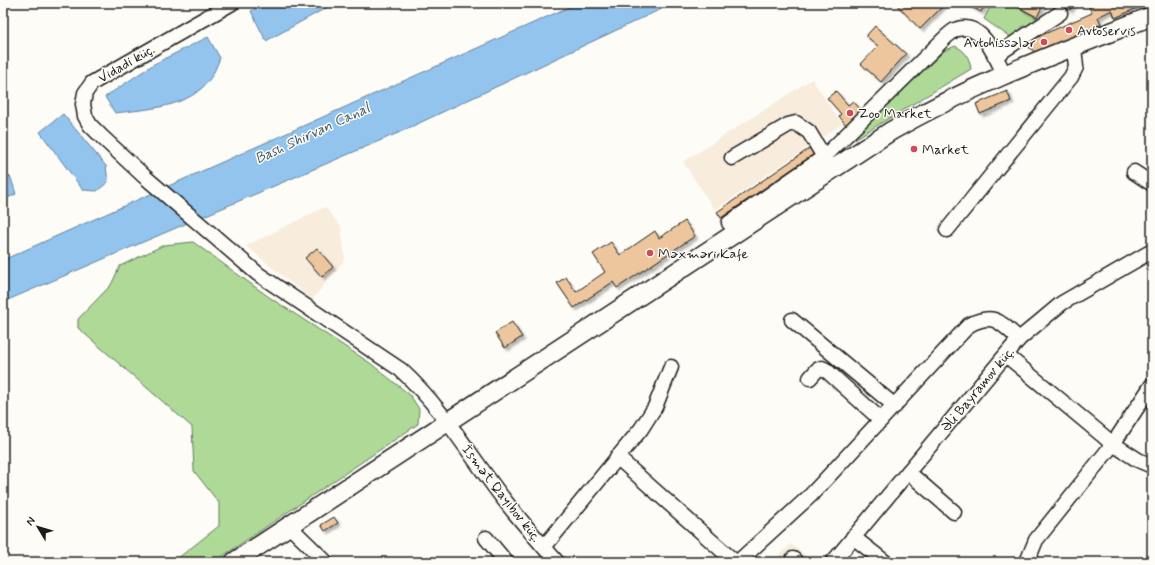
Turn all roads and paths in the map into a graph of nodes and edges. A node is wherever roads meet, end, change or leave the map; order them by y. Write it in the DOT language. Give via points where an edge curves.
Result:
graph roads {
  1 [pos="232,3"];
  2 [pos="1060,13"];
  3 [pos="1152,16"];
  4 [pos="1074,46"];
  5 [pos="995,56"];
  6 [pos="1004,74"];
  7 [pos="732,158"];
  8 [pos="828,163"];
  9 [pos="1134,172"];
  10 [pos="1152,184"];
  11 [pos="729,223"];
  12 [pos="203,228"];
  13 [pos="947,230"];
  14 [pos="1152,251"];
  15 [pos="792,320"];
  16 [pos="1019,338"];
  17 [pos="1006,355"];
  18 [pos="670,367"];
  19 [pos="810,378"];
  20 [pos="1152,385"];
  21 [pos="895,406"];
  22 [pos="881,420"];
  23 [pos="448,422"];
  24 [pos="1113,444"];
  25 [pos="617,457"];
  26 [pos="1152,466"];
  27 [pos="908,472"];
  28 [pos="954,512"];
  29 [pos="289,526"];
  30 [pos="853,537"];
  31 [pos="486,538"];
  32 [pos="544,547"];
  33 [pos="234,562"];
  34 [pos="326,562"];
  35 [pos="506,562"];
  36 [pos="557,562"];
  37 [pos="735,562"];
  38 [pos="738,562"];
  39 [pos="833,562"];
  40 [pos="885,562"];
  41 [pos="1027,562"];
  1 -- 12 [label="street, Vidadi küç." via="100,77 85,93 83,104 90,125"];
  2 -- 5 [label="street"];
  3 -- 4 [label="main road"];
  4 -- 6 [label="main road"];
  4 -- 13 [label="street" via="1076,67 1071,77"];
  5 -- 6 [label="street"];
  5 -- 8 [label="street" via="983,37 970,28 957,28"];
  6 -- 8 [label="main road" via="924,112"];
  7 -- 8 [label="street" via="788,125 796,123 809,132"];
  8 -- 11 [label="street"];
  8 -- 23 [label="main road"];
  9 -- 10 [label="street"];
  12 -- 23 [label="street, İsmət Qayıbov küç." via="278,289 401,370 422,389"];
  14 -- 16 [label="street, Əli Bayramov küç." via="1062,303"];
  15 -- 21 [label="street"];
  16 -- 17 [label="street, Əli Bayramov küç."];
  16 -- 21 [label="street" via="994,319 982,318 969,325 937,357"];
  17 -- 24 [label="street"];
  17 -- 27 [label="street, Əli Bayramov küç."];
  18 -- 25 [label="street" via="655,406 641,429"];
  19 -- 22 [label="street" via="817,370 826,370"];
  20 -- 24 [label="street"];
  21 -- 22 [label="street"];
  22 -- 38 [label="street" via="811,495"];
  23 -- 29 [label="main road"];
  23 -- 32 [label="street, İsmət Qayıbov küç." via="496,490"];
  24 -- 26 [label="street"];
  24 -- 41 [label="street" via="1040,535"];
  25 -- 32 [label="street"];
  25 -- 37 [label="street"];
  27 -- 28 [label="street"];
  27 -- 30 [label="street, Əli Bayramov küç."];
  29 -- 33 [label="main road"];
  29 -- 34 [label="street"];
  30 -- 39 [label="street, Əli Bayramov küç."];
  30 -- 40 [label="street"];
  31 -- 35 [label="street"];
  32 -- 36 [label="street, İsmət Qayıbov küç."];
}
